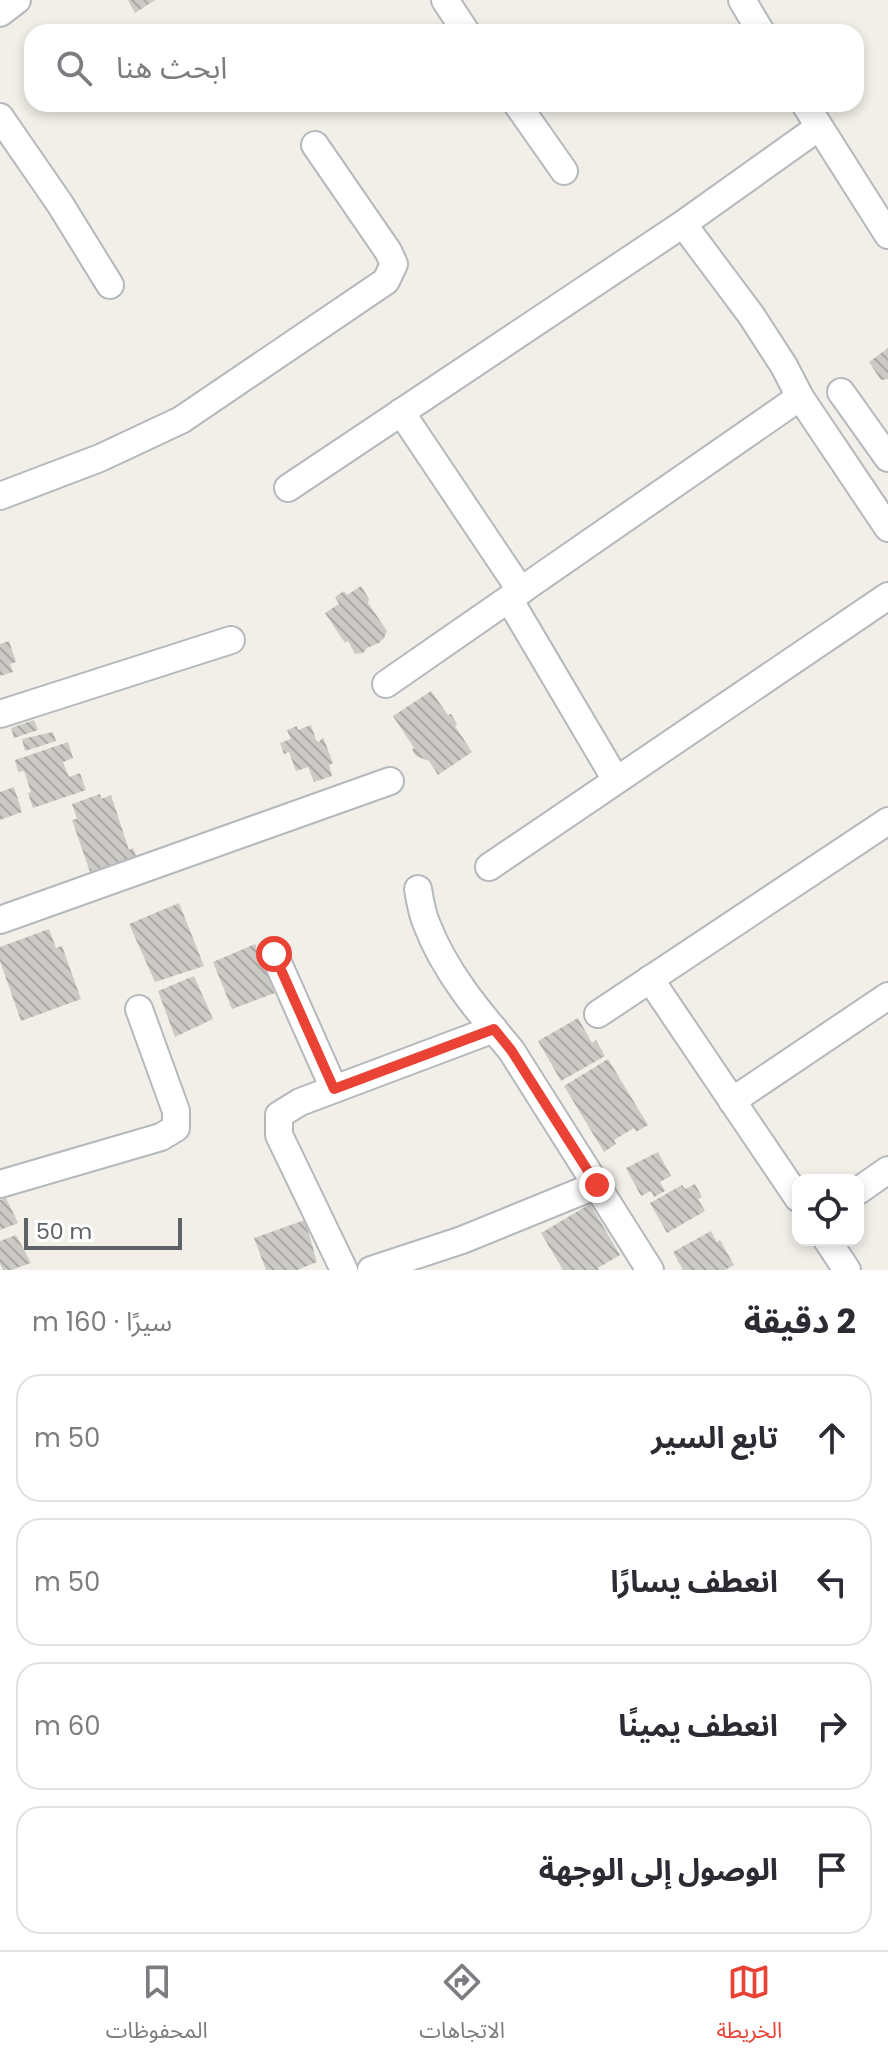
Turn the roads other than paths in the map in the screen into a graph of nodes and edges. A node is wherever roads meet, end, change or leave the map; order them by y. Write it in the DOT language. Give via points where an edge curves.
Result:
graph roads {
  1 [pos="17,0"];
  2 [pos="445,0"];
  3 [pos="742,0"];
  4 [pos="0,13"];
  5 [pos="461,24"];
  6 [pos="756,24"];
  7 [pos="523,112"];
  8 [pos="812,115"];
  9 [pos="0,117"];
  10 [pos="315,145"];
  11 [pos="564,171"];
  12 [pos="683,224"];
  13 [pos="888,235"];
  14 [pos="110,285"];
  15 [pos="841,392"];
  16 [pos="800,397"];
  17 [pos="401,412"];
  18 [pos="888,458"];
  19 [pos="288,488"];
  20 [pos="0,496"];
  21 [pos="888,528"];
  22 [pos="515,595"];
  23 [pos="888,596"];
  24 [pos="231,640"];
  25 [pos="386,684"];
  26 [pos="0,714"];
  27 [pos="616,780"];
  28 [pos="390,781"];
  29 [pos="888,821"];
  30 [pos="489,867"];
  31 [pos="418,889"];
  32 [pos="0,920"];
  33 [pos="274,954"];
  34 [pos="650,979"];
  35 [pos="888,996"];
  36 [pos="139,1009"];
  37 [pos="598,1014"];
  38 [pos="494,1029"];
  39 [pos="334,1089"];
  40 [pos="732,1101"];
  41 [pos="888,1170"];
  42 [pos="0,1184"];
  43 [pos="597,1185"];
  44 [pos="864,1187"];
  45 [pos="792,1189"];
  46 [pos="831,1246"];
  47 [pos="344,1270"];
  48 [pos="371,1270"];
  49 [pos="650,1270"];
  50 [pos="847,1270"];
  1 -- 4 [label="street"];
  2 -- 5 [label="street"];
  3 -- 6 [label="street"];
  7 -- 11 [label="street"];
  8 -- 12 [label="street"];
  8 -- 13 [label="street"];
  9 -- 14 [label="street"];
  10 -- 20 [label="street" via="388,251 394,264 386,281 181,420"];
  12 -- 16 [label="street" via="751,315"];
  12 -- 17 [label="street"];
  15 -- 18 [label="street"];
  16 -- 21 [label="street"];
  16 -- 22 [label="street"];
  17 -- 19 [label="street"];
  17 -- 22 [label="street"];
  22 -- 25 [label="street"];
  22 -- 27 [label="street"];
  23 -- 27 [label="street"];
  24 -- 26 [label="street"];
  27 -- 30 [label="street"];
  28 -- 32 [label="street"];
  29 -- 34 [label="street"];
  31 -- 38 [label="street" via="426,924 445,964"];
  33 -- 39 [label="street"];
  34 -- 37 [label="street"];
  34 -- 40 [label="street"];
  35 -- 40 [label="street"];
  36 -- 42 [label="street" via="176,1111 176,1128 161,1137"];
  38 -- 39 [label="street"];
  38 -- 43 [label="street"];
  39 -- 47 [label="street" via="279,1115 279,1135"];
  40 -- 45 [label="street"];
  41 -- 44 [label="street"];
  43 -- 48 [label="street"];
  43 -- 49 [label="street"];
  46 -- 50 [label="street"];
}
